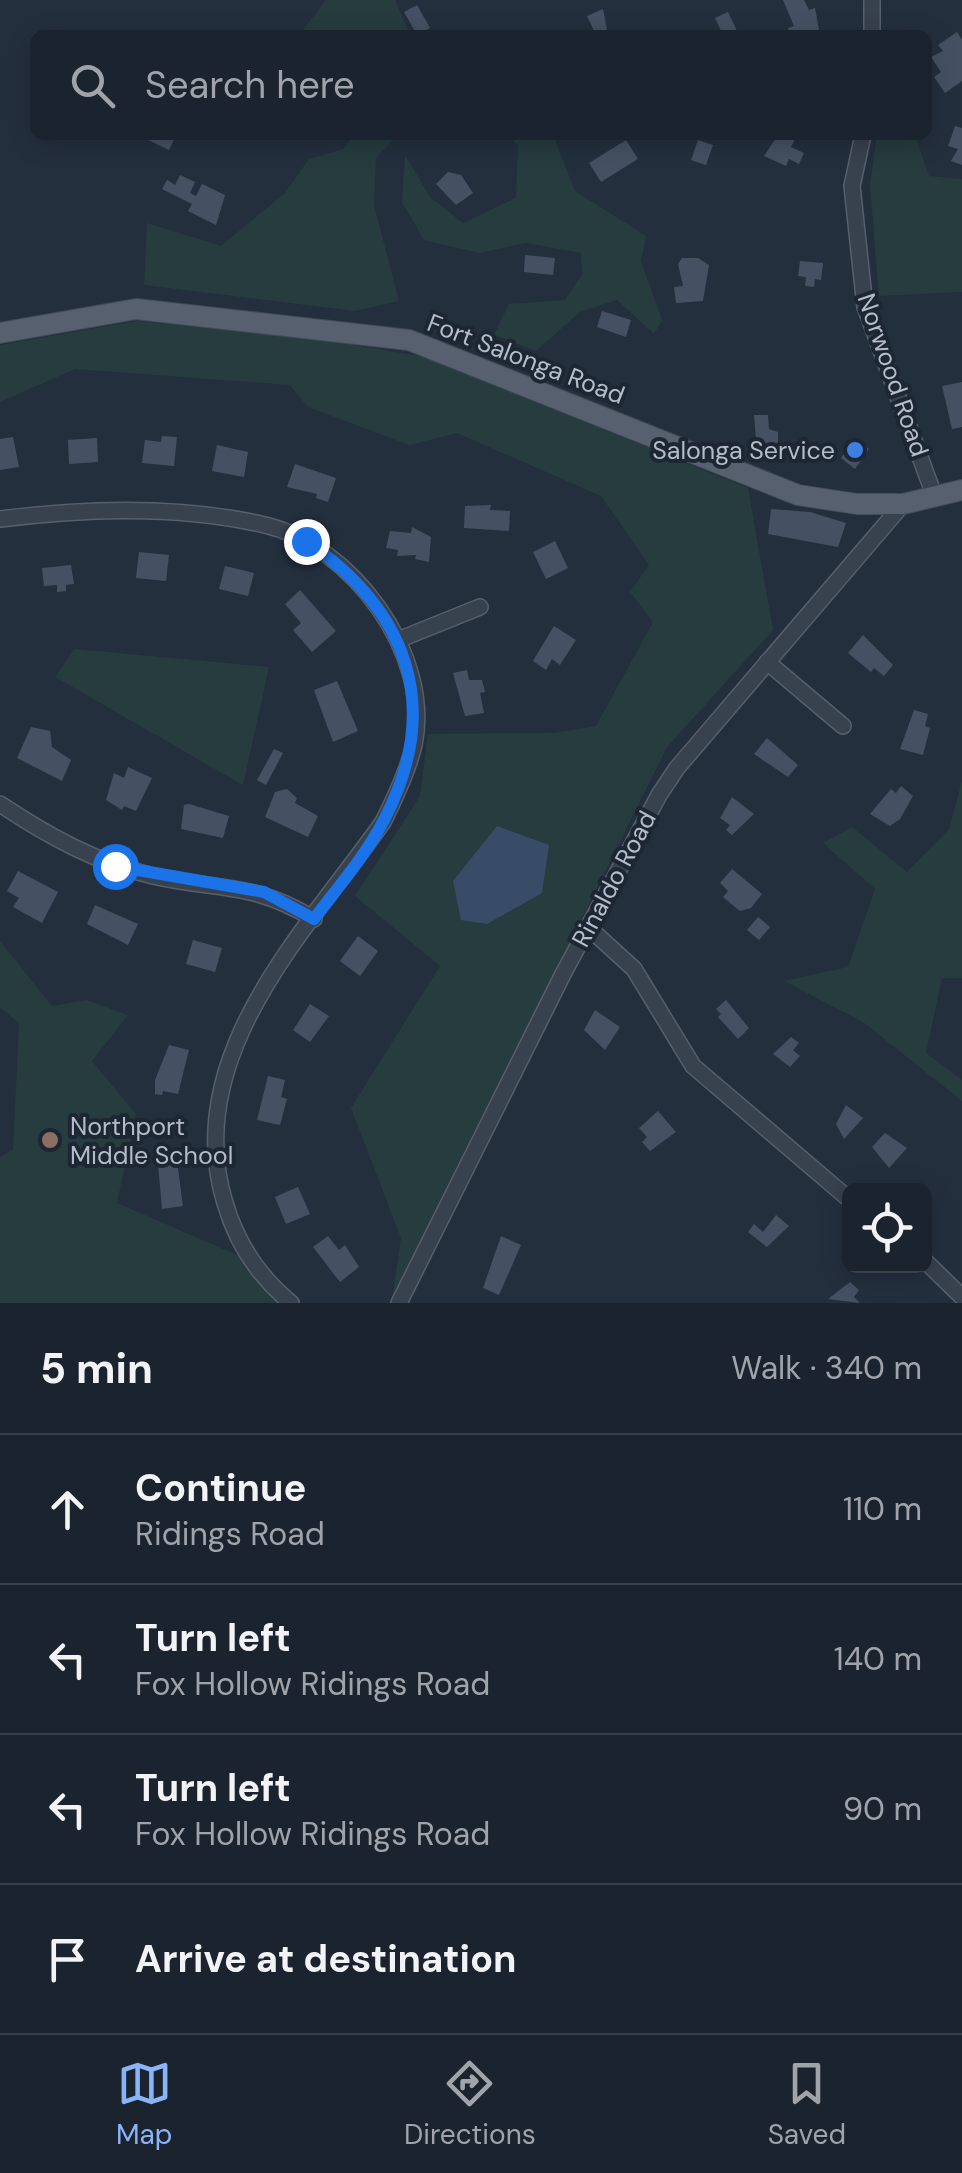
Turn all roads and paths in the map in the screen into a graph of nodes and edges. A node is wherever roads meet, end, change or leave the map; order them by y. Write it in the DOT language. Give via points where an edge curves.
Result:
graph roads {
  1 [pos="872,0"];
  2 [pos="872,30"];
  3 [pos="862,140"];
  4 [pos="0,333"];
  5 [pos="962,490"];
  6 [pos="934,494"];
  7 [pos="903,504"];
  8 [pos="0,518"];
  9 [pos="480,606"];
  10 [pos="398,640"];
  11 [pos="767,662"];
  12 [pos="843,726"];
  13 [pos="0,804"];
  14 [pos="314,919"];
  15 [pos="588,928"];
  16 [pos="842,1193"];
  17 [pos="932,1268"];
  18 [pos="962,1297"];
  19 [pos="403,1302"];
  20 [pos="292,1303"];
  1 -- 2 [label="street"];
  3 -- 6 [label="street, Norwood Road" via="852,186 865,308"];
  4 -- 7 [label="main road, Fort Salonga Road" via="136,309 409,340 798,495"];
  5 -- 6 [label="main road, Fort Salonga Road"];
  6 -- 7 [label="main road, Fort Salonga Road"];
  7 -- 11 [label="street, Rinaldo Road"];
  8 -- 10 [label="street" via="88,510 267,525 337,562 366,590"];
  9 -- 10 [label="street"];
  10 -- 14 [label="street" via="410,680 414,742 384,822"];
  11 -- 12 [label="street"];
  11 -- 15 [label="street, Rinaldo Road" via="677,768"];
  13 -- 14 [label="street" via="115,866 264,892"];
  14 -- 20 [label="street" via="243,1024 226,1066 214,1144 238,1239"];
  15 -- 16 [label="street" via="634,969 693,1066"];
  15 -- 19 [label="street, Rinaldo Road"];
  17 -- 18 [label="street"];
}
